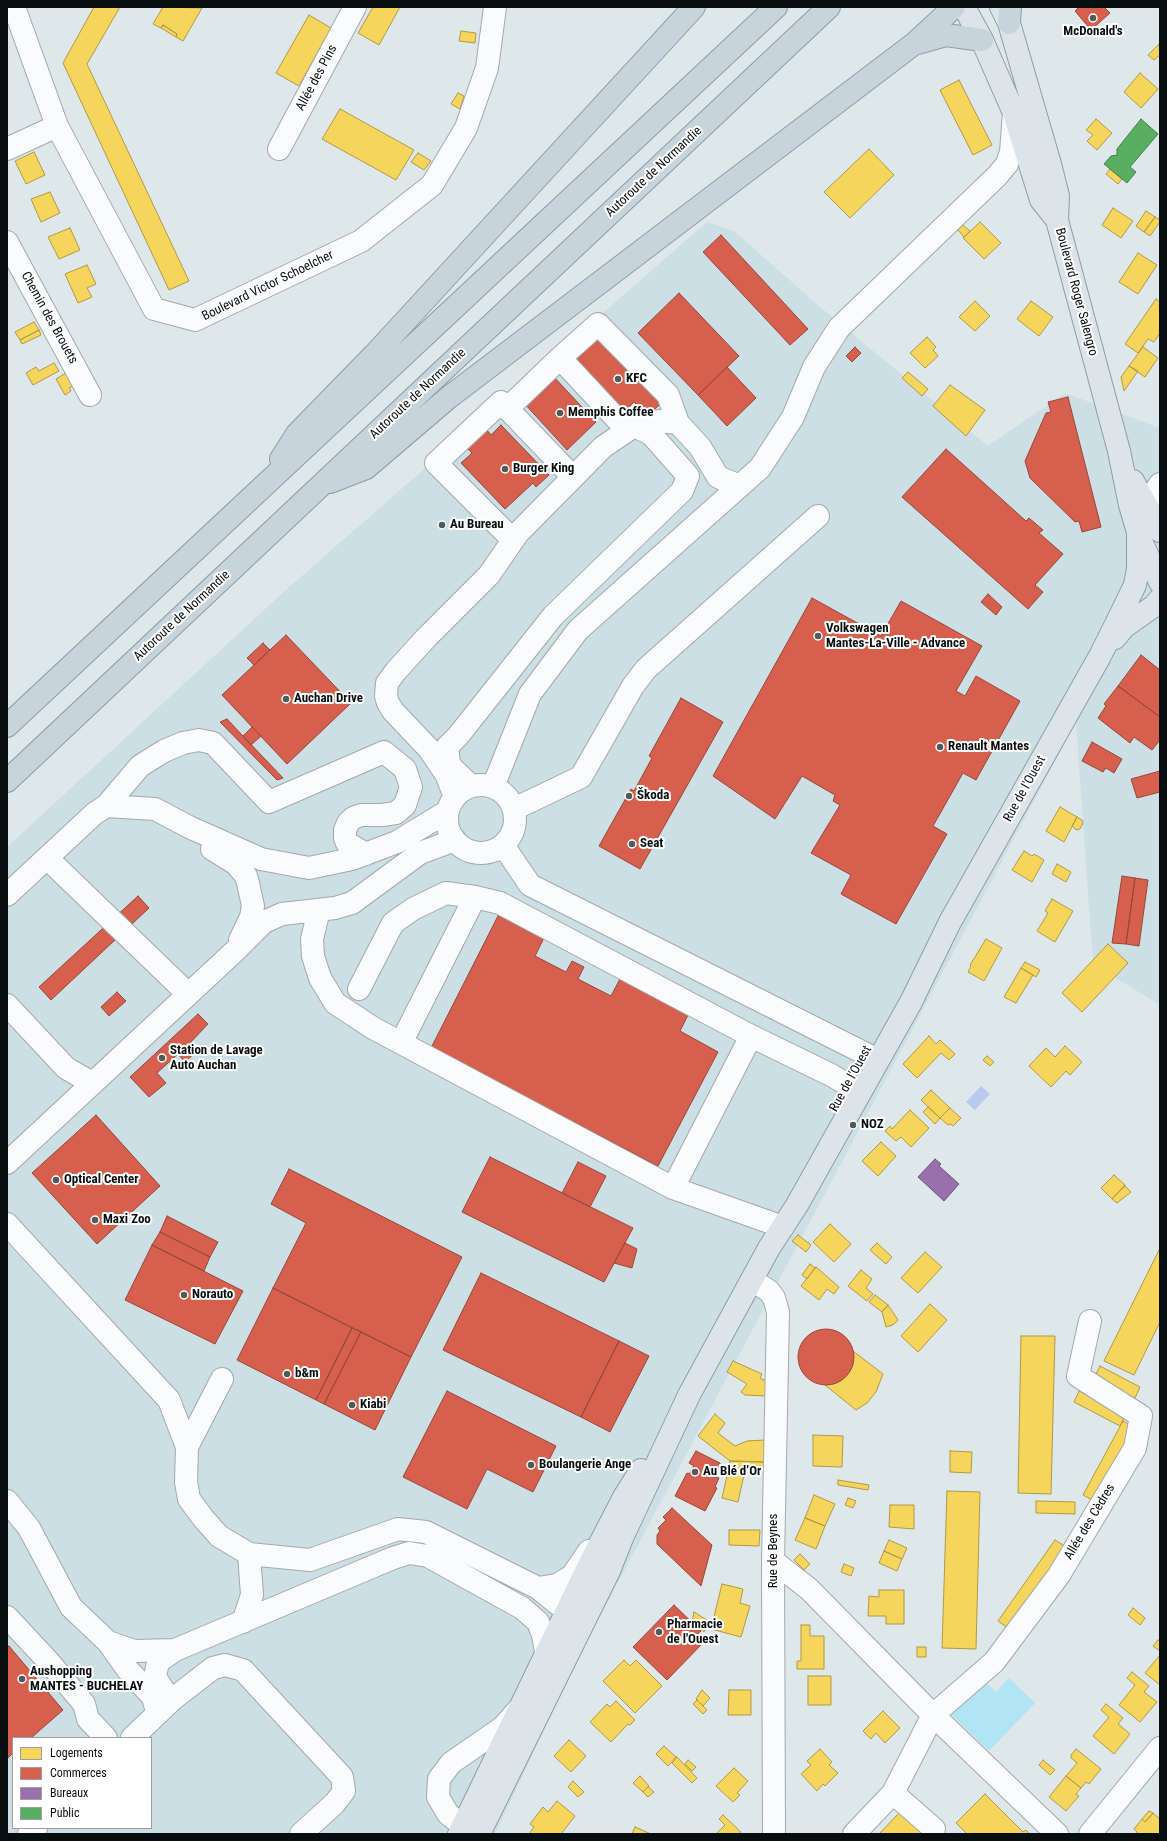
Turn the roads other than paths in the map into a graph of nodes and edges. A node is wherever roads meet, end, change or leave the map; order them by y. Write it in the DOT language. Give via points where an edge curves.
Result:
graph roads {
  1 [pos="14,7"];
  2 [pos="355,7"];
  3 [pos="495,7"];
  4 [pos="694,7"];
  5 [pos="776,7"];
  6 [pos="829,7"];
  7 [pos="954,7"];
  8 [pos="964,7"];
  9 [pos="1006,12"];
  10 [pos="982,40"];
  11 [pos="915,44"];
  12 [pos="1014,113"];
  13 [pos="57,126"];
  14 [pos="7,149"];
  15 [pos="279,149"];
  16 [pos="1057,220"];
  17 [pos="7,242"];
  18 [pos="560,358"];
  19 [pos="90,395"];
  20 [pos="507,408"];
  21 [pos="678,424"];
  22 [pos="631,428"];
  23 [pos="1119,451"];
  24 [pos="1130,474"];
  25 [pos="573,477"];
  26 [pos="1160,484"];
  27 [pos="264,486"];
  28 [pos="320,486"];
  29 [pos="740,486"];
  30 [pos="818,516"];
  31 [pos="1147,520"];
  32 [pos="513,540"];
  33 [pos="1135,585"];
  34 [pos="1160,585"];
  35 [pos="1160,621"];
  36 [pos="1124,627"];
  37 [pos="1100,656"];
  38 [pos="7,726"];
  39 [pos="438,748"];
  40 [pos="7,781"];
  41 [pos="493,787"];
  42 [pos="458,798"];
  43 [pos="106,806"];
  44 [pos="514,809"];
  45 [pos="189,827"];
  46 [pos="455,840"];
  47 [pos="503,845"];
  48 [pos="366,854"];
  49 [pos="47,858"];
  50 [pos="7,895"];
  51 [pos="475,898"];
  52 [pos="319,910"];
  53 [pos="236,950"];
  54 [pos="359,989"];
  55 [pos="188,994"];
  56 [pos="7,1005"];
  57 [pos="751,1036"];
  58 [pos="401,1044"];
  59 [pos="872,1056"];
  60 [pos="92,1083"];
  61 [pos="851,1093"];
  62 [pos="7,1163"];
  63 [pos="673,1188"];
  64 [pos="7,1224"];
  65 [pos="781,1226"];
  66 [pos="752,1280"];
  67 [pos="1090,1321"];
  68 [pos="222,1379"];
  69 [pos="689,1395"];
  70 [pos="187,1447"];
  71 [pos="624,1497"];
  72 [pos="7,1501"];
  73 [pos="249,1554"];
  74 [pos="773,1561"];
  75 [pos="538,1588"];
  76 [pos="573,1621"];
  77 [pos="243,1622"];
  78 [pos="538,1622"];
  79 [pos="14,1625"];
  80 [pos="108,1642"];
  81 [pos="174,1650"];
  82 [pos="546,1652"];
  83 [pos="173,1699"];
  84 [pos="518,1710"];
  85 [pos="933,1715"];
  86 [pos="153,1719"];
  87 [pos="105,1737"];
  88 [pos="133,1737"];
  89 [pos="1160,1748"];
  90 [pos="893,1793"];
  91 [pos="934,1829"];
  92 [pos="470,1832"];
  93 [pos="302,1834"];
  94 [pos="774,1834"];
  95 [pos="854,1834"];
  96 [pos="1057,1834"];
  97 [pos="1090,1834"];
  1 -- 13 [label="street, Boulevard Victor Schoelcher"];
  2 -- 15 [label="street, Allée des Pins"];
  3 -- 13 [label="street, Boulevard Victor Schoelcher" via="487,68 466,128 432,185 361,241 195,320 154,309"];
  4 -- 27 [label="highway" via="375,354 297,434"];
  5 -- 27 [label="highway"];
  6 -- 28 [label="highway, Autoroute de Normandie"];
  7 -- 11 [label="highway"];
  8 -- 10 [label="main road, Boulevard Roger Salengro"];
  9 -- 16 [label="main road" via="1058,196"];
  10 -- 11 [label="highway" via="946,34"];
  10 -- 12 [label="main road, Boulevard Roger Salengro"];
  11 -- 28 [label="highway" via="448,398 366,468"];
  12 -- 16 [label="main road, Boulevard Roger Salengro" via="1041,200"];
  12 -- 29 [label="street" via="1007,164 839,328 814,367 793,417 760,468"];
  13 -- 14 [label="street"];
  16 -- 23 [label="main road, Boulevard Roger Salengro"];
  17 -- 19 [label="street, Chemin des Brouets"];
  18 -- 20 [label="street"];
  18 -- 21 [label="street" via="598,324 668,395"];
  18 -- 22 [label="street"];
  20 -- 25 [label="street"];
  20 -- 32 [label="street" via="501,402 436,463"];
  21 -- 22 [label="street" via="659,421"];
  21 -- 29 [label="street" via="700,447 718,477"];
  22 -- 25 [label="street" via="603,447"];
  22 -- 39 [label="street" via="651,434 688,476 682,491 553,616 458,736"];
  23 -- 24 [label="main road"];
  23 -- 31 [label="main road"];
  24 -- 26 [label="street" via="1146,484"];
  24 -- 31 [label="main road"];
  25 -- 32 [label="street"];
  26 -- 31 [label="street"];
  27 -- 38 [label="highway"];
  28 -- 40 [label="highway, Autoroute de Normandie"];
  29 -- 41 [label="street" via="578,630 530,694"];
  30 -- 44 [label="street" via="646,669 581,777"];
  31 -- 33 [label="main road"];
  31 -- 34 [label="main road" via="1148,558"];
  32 -- 39 [label="street" via="489,575 387,683 386,696 393,711"];
  33 -- 34 [label="main road" via="1150,580"];
  33 -- 37 [label="main road"];
  34 -- 36 [label="main road" via="1154,606"];
  35 -- 36 [label="main road" via="1145,621"];
  36 -- 37 [label="main road"];
  37 -- 59 [label="main road, Rue de l'Ouest"];
  39 -- 42 [label="street" via="453,769"];
  41 -- 42 [label="street" via="482,785"];
  41 -- 44 [label="street" via="502,792"];
  42 -- 46 [label="street" via="447,821 449,831"];
  42 -- 48 [label="street" via="397,842"];
  43 -- 45 [label="street" via="155,809"];
  43 -- 48 [label="street" via="140,766 183,742 200,740 213,743 269,802 384,752 405,769 411,787 405,805 396,813 361,815 348,823 345,830 347,843"];
  43 -- 49 [label="street"];
  44 -- 47 [label="street" via="515,823 511,835"];
  45 -- 48 [label="street" via="261,859 309,868"];
  45 -- 53 [label="street" via="206,845 236,864 246,876 253,906 251,917"];
  46 -- 47 [label="street" via="462,848 472,852 494,851"];
  46 -- 52 [label="street" via="420,853 352,903"];
  47 -- 59 [label="street" via="530,885"];
  49 -- 50 [label="street"];
  49 -- 55 [label="street"];
  51 -- 54 [label="street" via="446,893 413,909 393,923"];
  51 -- 57 [label="street" via="500,903"];
  51 -- 58 [label="street"];
  52 -- 53 [label="street" via="282,914 264,922"];
  52 -- 58 [label="street" via="312,939 313,956 320,978 335,1003"];
  53 -- 55 [label="street"];
  55 -- 60 [label="street"];
  56 -- 60 [label="street" via="66,1068"];
  57 -- 61 [label="street"];
  57 -- 63 [label="street"];
  58 -- 63 [label="street"];
  59 -- 61 [label="main road, Rue de l'Ouest"];
  60 -- 62 [label="street"];
  61 -- 65 [label="main road, Rue de l'Ouest" via="808,1157"];
  63 -- 65 [label="street"];
  64 -- 70 [label="street" via="169,1400"];
  65 -- 66 [label="main road, Rue de l'Ouest"];
  66 -- 69 [label="main road, Rue de l'Ouest"];
  66 -- 74 [label="street, Rue de Beynes" via="769,1291 778,1312"];
  67 -- 85 [label="street, Allée des Cèdres" via="1078,1376 1141,1416 1135,1448 1059,1575 994,1662"];
  68 -- 70 [label="street"];
  69 -- 71 [label="main road"];
  69 -- 76 [label="main road" via="609,1571"];
  70 -- 73 [label="street" via="186,1482 189,1499 219,1536"];
  71 -- 75 [label="street" via="572,1576 557,1585"];
  71 -- 76 [label="main road"];
  72 -- 80 [label="street" via="29,1528 71,1607"];
  73 -- 75 [label="street" via="310,1560 398,1529 426,1532"];
  73 -- 77 [label="street" via="252,1595"];
  74 -- 85 [label="street" via="808,1589"];
  74 -- 94 [label="street, Rue de Beynes"];
  75 -- 76 [label="street" via="559,1605"];
  76 -- 78 [label="street"];
  76 -- 82 [label="main road"];
  76 -- 92 [label="main road"];
  77 -- 78 [label="street" via="409,1553 428,1556 522,1608"];
  77 -- 81 [label="street"];
  78 -- 82 [label="street"];
  79 -- 87 [label="street" via="84,1704 88,1719"];
  80 -- 81 [label="street" via="134,1651"];
  80 -- 86 [label="street" via="128,1670 153,1697 156,1707"];
  81 -- 83 [label="street" via="158,1662 155,1677 166,1694"];
  82 -- 84 [label="main road"];
  83 -- 86 [label="street"];
  83 -- 93 [label="street" via="213,1668 225,1665 243,1670 342,1777 344,1791"];
  84 -- 92 [label="main road"];
  84 -- 92 [label="street" via="503,1727 451,1763 439,1779 438,1797 448,1814"];
  85 -- 90 [label="street, Allée des Cèdres"];
  85 -- 96 [label="street"];
  86 -- 88 [label="street"];
  89 -- 97 [label="street"];
  90 -- 91 [label="street"];
  90 -- 95 [label="street, Allée des Cèdres"];
}
